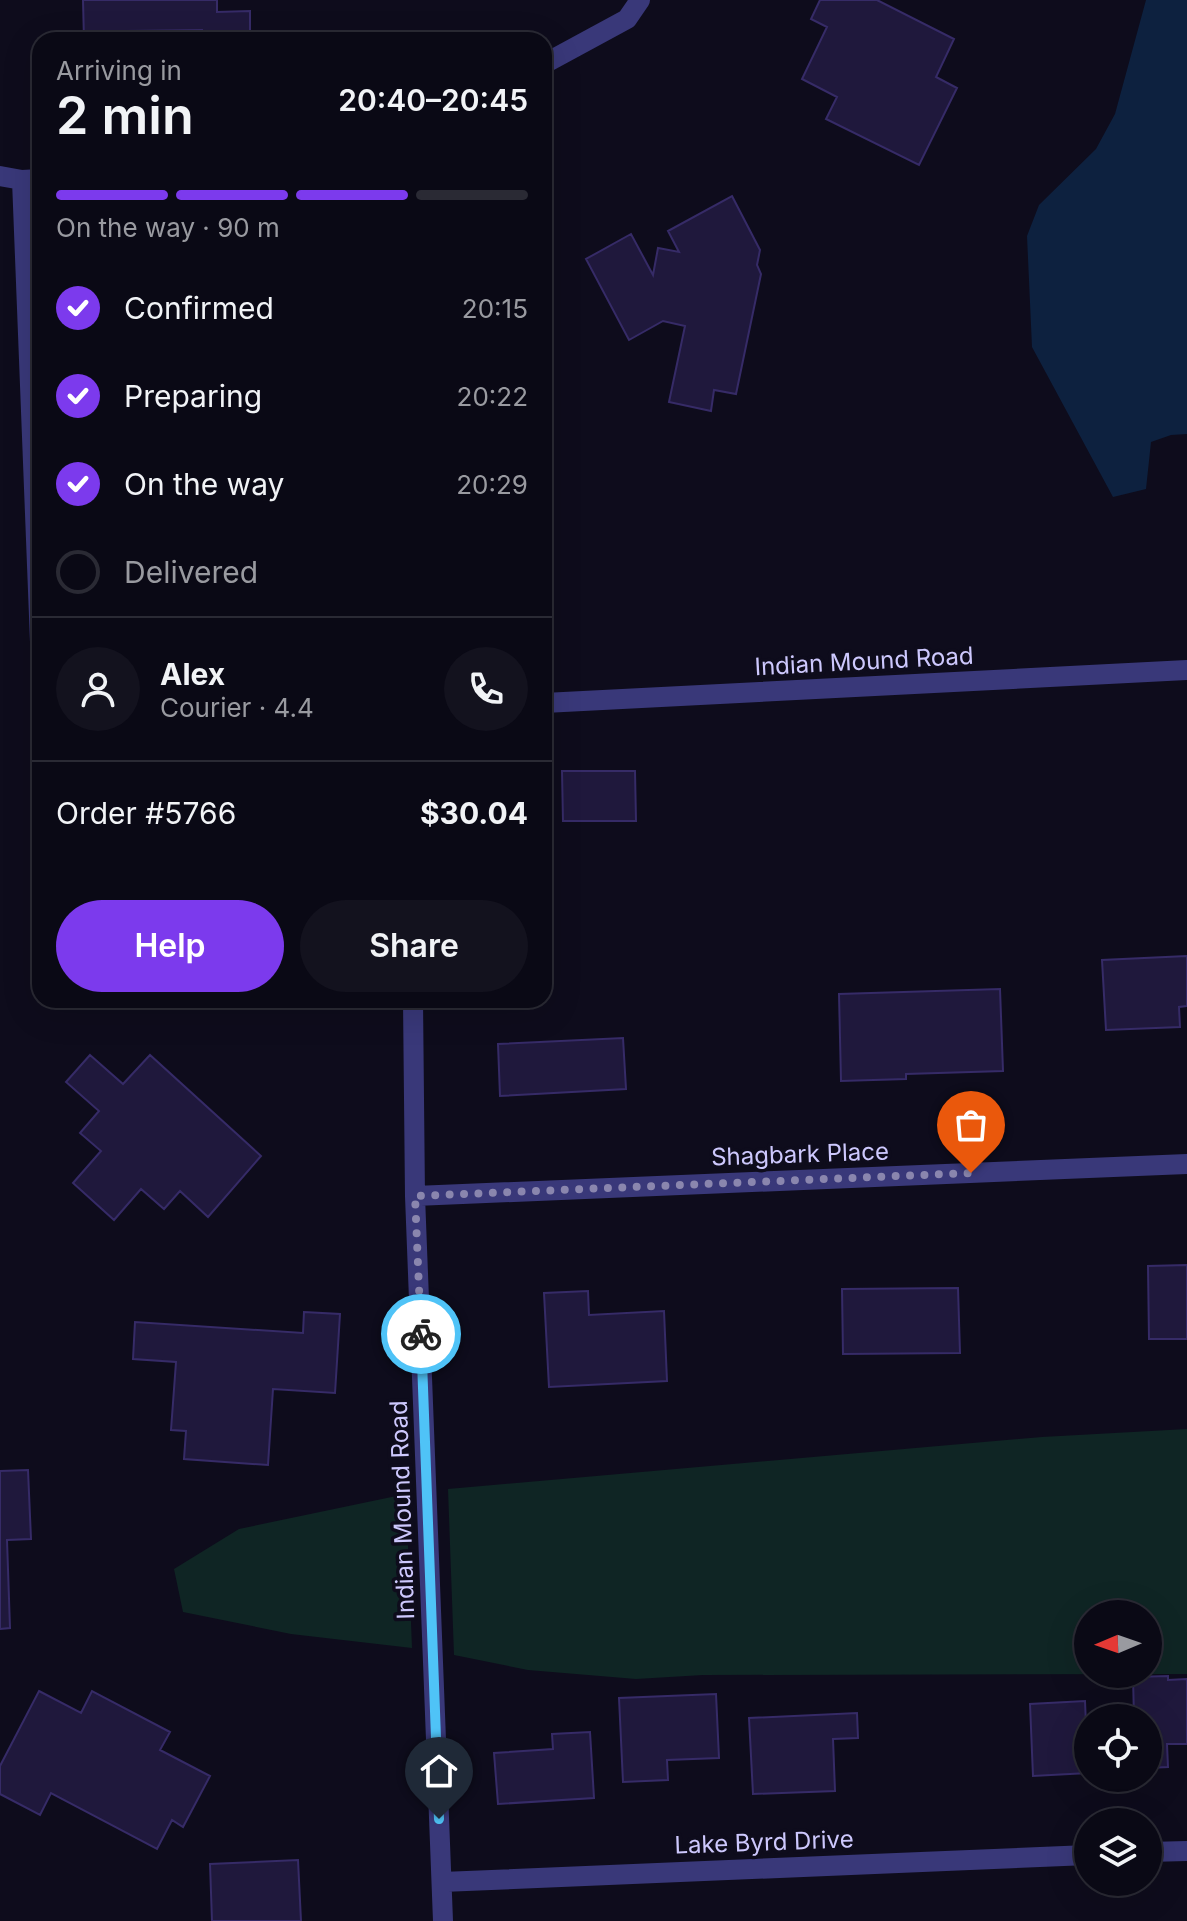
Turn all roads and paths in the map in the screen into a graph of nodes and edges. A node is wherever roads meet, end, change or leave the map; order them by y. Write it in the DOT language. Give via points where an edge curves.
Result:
graph roads {
  1 [pos="640,0"];
  2 [pos="552,60"];
  3 [pos="0,176"];
  4 [pos="31,179"];
  5 [pos="32,230"];
  6 [pos="1187,670"];
  7 [pos="552,703"];
  8 [pos="413,1008"];
  9 [pos="1187,1164"];
  10 [pos="415,1196"];
  11 [pos="1187,1851"];
  12 [pos="1162,1852"];
  13 [pos="1074,1856"];
  14 [pos="442,1882"];
  15 [pos="443,1921"];
  1 -- 2 [label="street" via="627,19"];
  3 -- 4 [label="street"];
  4 -- 5 [label="street"];
  6 -- 7 [label="street, Indian Mound Road"];
  8 -- 10 [label="street, Indian Mound Road"];
  9 -- 10 [label="street, Shagbark Place"];
  10 -- 14 [label="street, Indian Mound Road"];
  11 -- 12 [label="street"];
  13 -- 14 [label="street, Lake Byrd Drive"];
  14 -- 15 [label="street, Indian Mound Road"];
}
